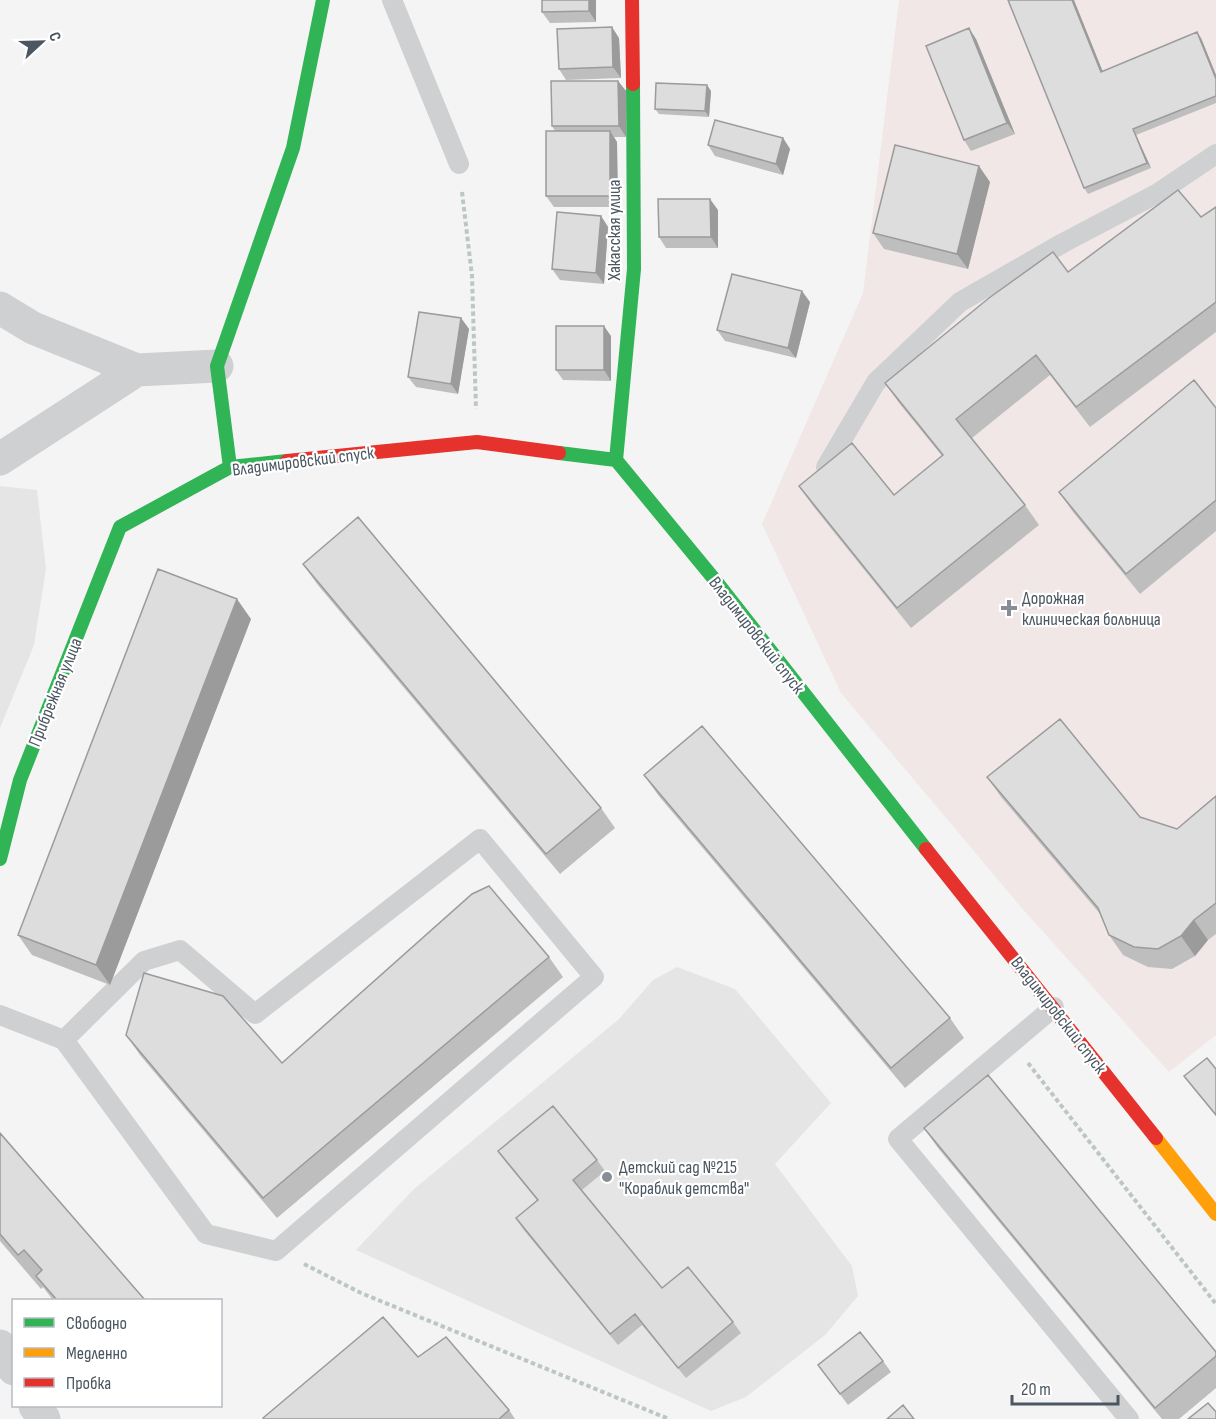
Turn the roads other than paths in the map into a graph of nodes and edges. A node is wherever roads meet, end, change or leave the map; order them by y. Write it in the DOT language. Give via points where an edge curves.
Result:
graph roads {
  1 [pos="323,0"];
  2 [pos="392,0"];
  3 [pos="632,0"];
  4 [pos="1216,154"];
  5 [pos="459,164"];
  6 [pos="0,308"];
  7 [pos="217,366"];
  8 [pos="137,370"];
  9 [pos="0,459"];
  10 [pos="616,460"];
  11 [pos="230,467"];
  12 [pos="826,467"];
  13 [pos="120,527"];
  14 [pos="0,859"];
  15 [pos="1054,1007"];
  16 [pos="0,1015"];
  17 [pos="64,1040"];
  18 [pos="1216,1214"];
  19 [pos="0,1347"];
  20 [pos="12,1366"];
  21 [pos="1129,1419"];
  1 -- 7 [label="street" via="293,148"];
  2 -- 5 [label="lane"];
  3 -- 10 [label="street, Хакасская улица" via="634,269"];
  4 -- 12 [label="lane" via="1158,193 960,302 876,382"];
  6 -- 8 [label="street" via="33,328"];
  7 -- 8 [label="street"];
  7 -- 11 [label="street"];
  8 -- 9 [label="street"];
  10 -- 11 [label="street, Владимировский спуск" via="477,442"];
  10 -- 15 [label="street, Владимировский спуск"];
  11 -- 13 [label="street, Владимировский спуск"];
  13 -- 14 [label="street, Прибрежная улица" via="20,780"];
  15 -- 18 [label="street, Владимировский спуск"];
  15 -- 21 [label="lane" via="898,1139"];
  16 -- 17 [label="lane"];
  17 -- 17 [label="lane" via="144,961 180,950 255,1014 480,839 594,977 276,1251 206,1234"];
  19 -- 20 [label="street"];
}
